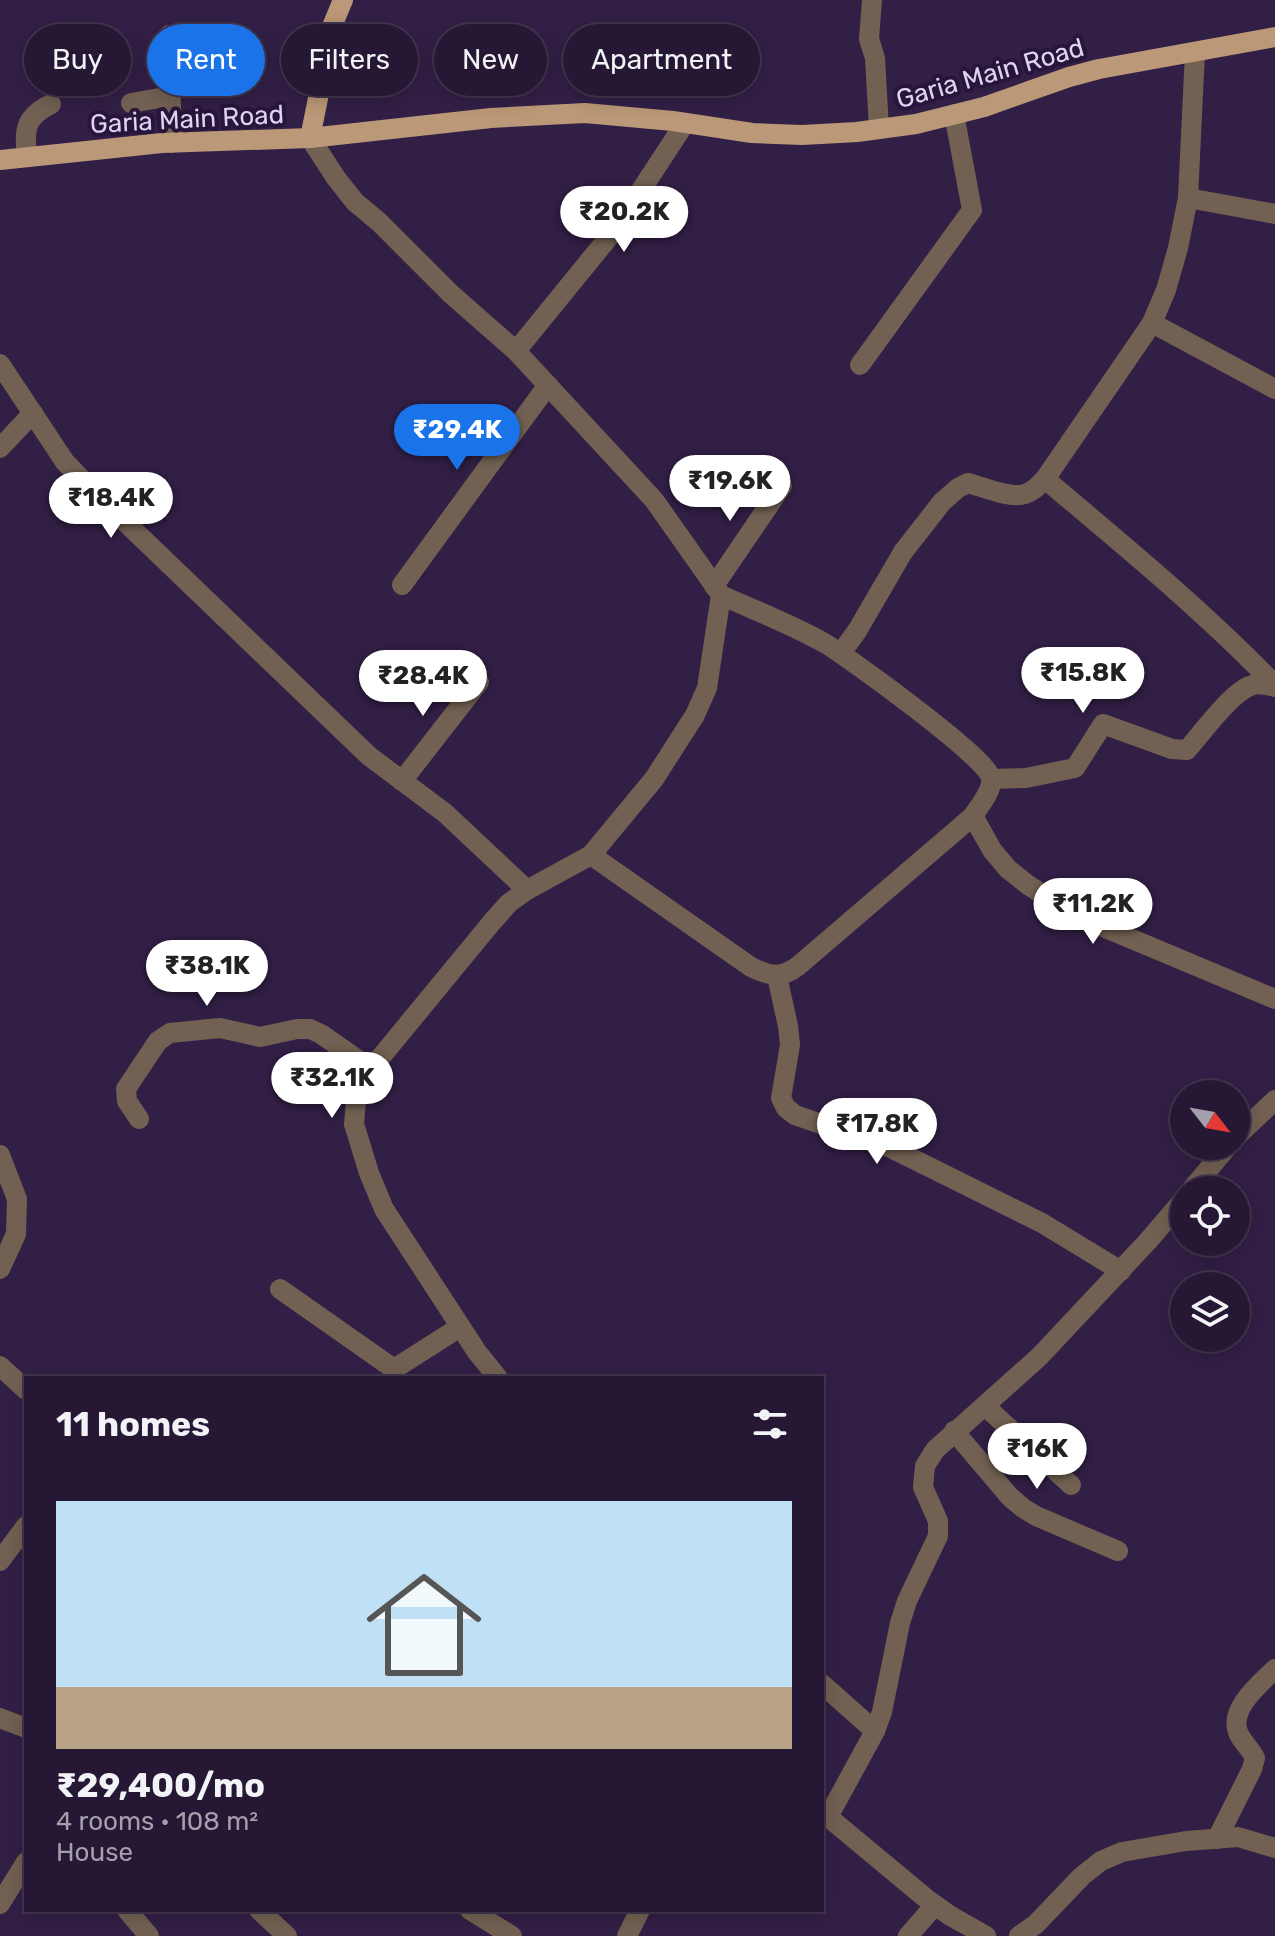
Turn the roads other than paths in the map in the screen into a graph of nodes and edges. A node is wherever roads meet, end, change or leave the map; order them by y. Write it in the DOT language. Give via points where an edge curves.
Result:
graph roads {
  1 [pos="343,0"];
  2 [pos="872,0"];
  3 [pos="1275,37"];
  4 [pos="1195,52"];
  5 [pos="171,96"];
  6 [pos="131,103"];
  7 [pos="51,104"];
  8 [pos="954,114"];
  9 [pos="685,123"];
  10 [pos="879,129"];
  11 [pos="310,138"];
  12 [pos="172,143"];
  13 [pos="27,157"];
  14 [pos="0,160"];
  15 [pos="1188,198"];
  16 [pos="1275,214"];
  17 [pos="1152,323"];
  18 [pos="516,351"];
  19 [pos="0,364"];
  20 [pos="860,365"];
  21 [pos="548,385"];
  22 [pos="1275,389"];
  23 [pos="33,413"];
  24 [pos="0,448"];
  25 [pos="1045,479"];
  26 [pos="782,486"];
  27 [pos="402,585"];
  28 [pos="717,591"];
  29 [pos="841,653"];
  30 [pos="479,682"];
  31 [pos="1275,686"];
  32 [pos="992,779"];
  33 [pos="402,781"];
  34 [pos="973,816"];
  35 [pos="591,855"];
  36 [pos="527,890"];
  37 [pos="777,976"];
  38 [pos="1275,999"];
  39 [pos="371,1069"];
  40 [pos="1275,1100"];
  41 [pos="139,1119"];
  42 [pos="1250,1124"];
  43 [pos="0,1155"];
  44 [pos="1216,1160"];
  45 [pos="1203,1176"];
  46 [pos="1170,1215"];
  47 [pos="0,1269"];
  48 [pos="1121,1271"];
  49 [pos="280,1289"];
  50 [pos="460,1327"];
  51 [pos="0,1366"];
  52 [pos="497,1376"];
  53 [pos="24,1388"];
  54 [pos="985,1406"];
  55 [pos="954,1431"];
  56 [pos="1071,1485"];
  57 [pos="24,1529"];
  58 [pos="1118,1551"];
  59 [pos="0,1561"];
  60 [pos="1275,1669"];
  61 [pos="824,1686"];
  62 [pos="0,1718"];
  63 [pos="24,1727"];
  64 [pos="875,1731"];
  65 [pos="824,1817"];
  66 [pos="1217,1839"];
  67 [pos="1275,1848"];
  68 [pos="24,1865"];
  69 [pos="0,1904"];
  70 [pos="935,1905"];
  71 [pos="129,1912"];
  72 [pos="261,1912"];
  73 [pos="639,1912"];
  74 [pos="478,1922"];
  75 [pos="277,1933"];
  76 [pos="149,1936"];
  77 [pos="512,1936"];
  78 [pos="627,1936"];
  79 [pos="908,1936"];
  80 [pos="986,1936"];
  81 [pos="1019,1936"];
  1 -- 11 [label="main road" via="333,24"];
  2 -- 10 [label="street" via="869,39"];
  3 -- 4 [label="main road, Garia Main Road"];
  4 -- 8 [label="main road, Garia Main Road" via="1069,77"];
  4 -- 15 [label="street"];
  5 -- 6 [label="street"];
  5 -- 12 [label="street"];
  7 -- 13 [label="street" via="29,120"];
  8 -- 10 [label="main road, Garia Main Road"];
  8 -- 20 [label="street" via="972,210"];
  9 -- 10 [label="main road, Garia Main Road" via="802,135"];
  9 -- 11 [label="main road, Garia Main Road" via="585,113"];
  9 -- 18 [label="street" via="617,227"];
  11 -- 12 [label="main road, Garia Main Road"];
  11 -- 18 [label="street" via="355,202"];
  12 -- 13 [label="main road, Garia Main Road"];
  13 -- 14 [label="main road, Garia Main Road"];
  15 -- 16 [label="street"];
  15 -- 17 [label="street" via="1166,290"];
  17 -- 22 [label="street"];
  17 -- 25 [label="street"];
  18 -- 21 [label="street"];
  19 -- 23 [label="street"];
  21 -- 27 [label="street"];
  21 -- 28 [label="street" via="654,500"];
  23 -- 24 [label="street"];
  23 -- 33 [label="street" via="65,462 95,493 369,756"];
  25 -- 29 [label="street" via="1026,494 1013,496 968,483 958,488 903,552"];
  25 -- 31 [label="street" via="1253,660"];
  26 -- 28 [label="street"];
  28 -- 29 [label="street"];
  28 -- 35 [label="street" via="707,688 695,715 654,779"];
  29 -- 32 [label="street" via="977,758"];
  30 -- 33 [label="street"];
  31 -- 32 [label="street" via="1251,685 1237,693 1187,750 1103,724 1075,768"];
  32 -- 34 [label="street"];
  33 -- 36 [label="street" via="445,813"];
  34 -- 37 [label="street" via="798,966"];
  34 -- 38 [label="street" via="1008,869 1077,916"];
  35 -- 36 [label="street"];
  35 -- 37 [label="street" via="751,967"];
  36 -- 39 [label="street" via="492,922"];
  37 -- 48 [label="street" via="790,1045 781,1098 786,1108 891,1148 1042,1223"];
  39 -- 41 [label="street" via="310,1029 260,1037 220,1028 170,1033 158,1041 126,1089"];
  39 -- 50 [label="street" via="356,1100 354,1124 369,1173 384,1209"];
  40 -- 42 [label="street"];
  43 -- 47 [label="street" via="17,1199 16,1234"];
  44 -- 45 [label="street"];
  46 -- 48 [label="street"];
  48 -- 54 [label="street"];
  49 -- 50 [label="street" via="394,1369"];
  50 -- 52 [label="street"];
  51 -- 53 [label="street"];
  54 -- 55 [label="street"];
  54 -- 56 [label="street"];
  55 -- 58 [label="street" via="1023,1508"];
  55 -- 64 [label="street" via="925,1466 923,1487 938,1521 938,1536 907,1601"];
  57 -- 59 [label="street"];
  60 -- 66 [label="street" via="1246,1698 1236,1721 1255,1758"];
  61 -- 64 [label="street"];
  62 -- 63 [label="street"];
  64 -- 65 [label="street"];
  65 -- 70 [label="street"];
  66 -- 67 [label="street" via="1238,1837"];
  66 -- 81 [label="street" via="1122,1852 1101,1861"];
  68 -- 69 [label="street"];
  70 -- 79 [label="street"];
  70 -- 80 [label="street"];
  71 -- 76 [label="street"];
  72 -- 75 [label="street"];
  73 -- 78 [label="street"];
  74 -- 77 [label="street"];
}
